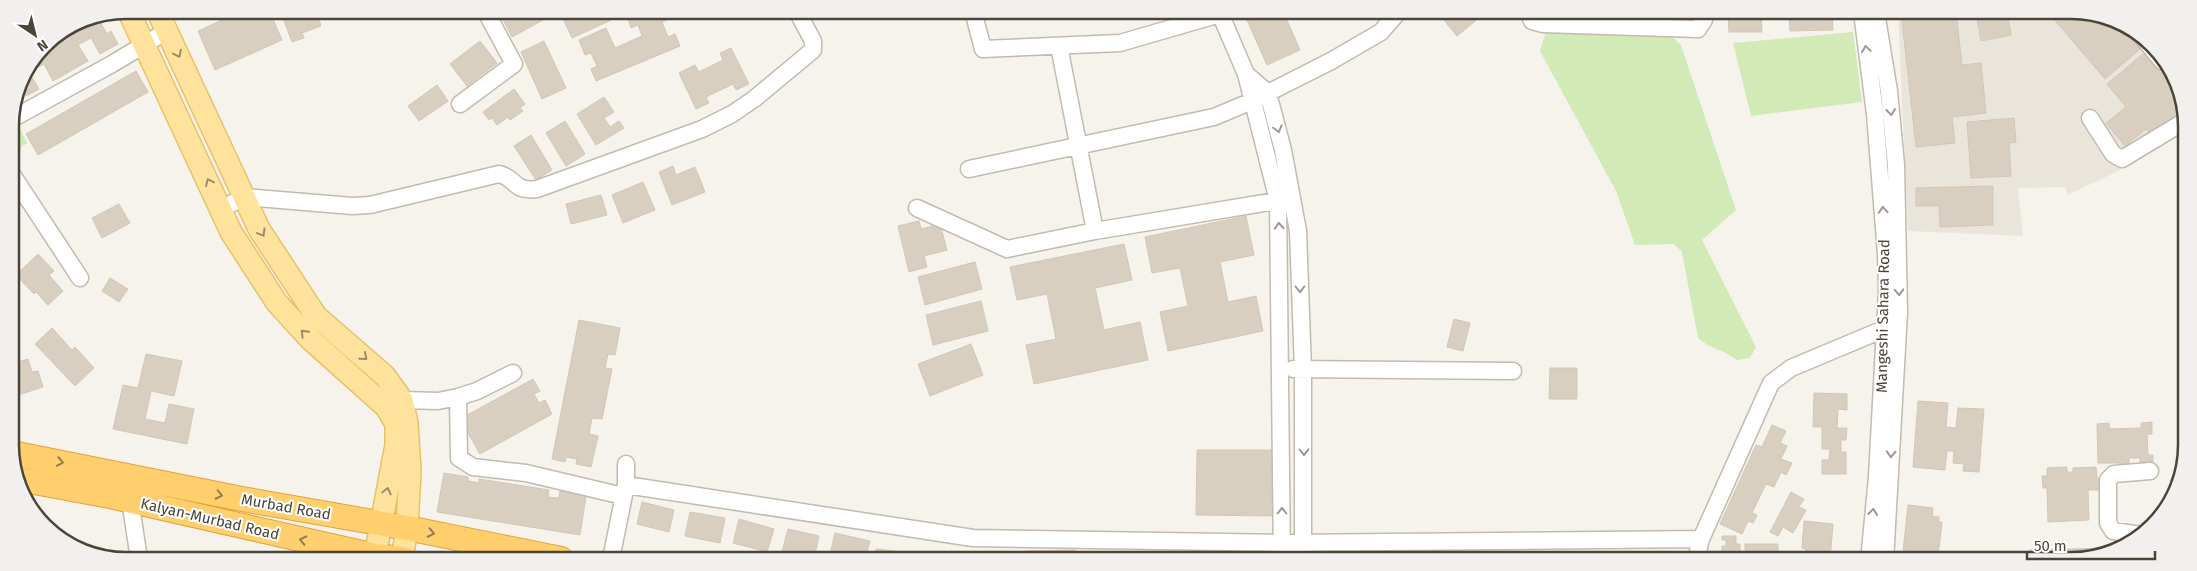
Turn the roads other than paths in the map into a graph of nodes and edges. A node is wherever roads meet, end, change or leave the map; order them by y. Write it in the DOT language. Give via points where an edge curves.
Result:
graph roads {
  1 [pos="132,19"];
  2 [pos="162,19"];
  3 [pos="490,19"];
  4 [pos="801,19"];
  5 [pos="975,19"];
  6 [pos="1200,19"];
  7 [pos="1223,19"];
  8 [pos="1393,19"];
  9 [pos="1531,19"];
  10 [pos="1704,19"];
  11 [pos="1863,19"];
  12 [pos="1877,19"];
  13 [pos="167,30"];
  14 [pos="145,44"];
  15 [pos="1059,46"];
  16 [pos="1246,74"];
  17 [pos="1268,93"];
  18 [pos="1252,101"];
  19 [pos="460,104"];
  20 [pos="20,115"];
  21 [pos="2090,118"];
  22 [pos="2178,125"];
  23 [pos="1077,146"];
  24 [pos="969,169"];
  25 [pos="19,186"];
  26 [pos="244,197"];
  27 [pos="1285,200"];
  28 [pos="918,208"];
  29 [pos="221,209"];
  30 [pos="1095,231"];
  31 [pos="80,278"];
  32 [pos="1884,329"];
  33 [pos="346,342"];
  34 [pos="332,358"];
  35 [pos="1281,369"];
  36 [pos="1303,369"];
  37 [pos="1513,371"];
  38 [pos="513,373"];
  39 [pos="458,397"];
  40 [pos="402,400"];
  41 [pos="19,454"];
  42 [pos="626,464"];
  43 [pos="2150,471"];
  44 [pos="129,475"];
  45 [pos="24,480"];
  46 [pos="625,490"];
  47 [pos="130,501"];
  48 [pos="380,524"];
  49 [pos="407,528"];
  50 [pos="2131,534"];
  51 [pos="1701,539"];
  52 [pos="1304,542"];
  53 [pos="1282,543"];
  54 [pos="139,552"];
  55 [pos="356,552"];
  56 [pos="375,552"];
  57 [pos="403,552"];
  58 [pos="526,552"];
  59 [pos="612,552"];
  60 [pos="1282,552"];
  61 [pos="1303,552"];
  62 [pos="1698,552"];
  63 [pos="1870,552"];
  64 [pos="1886,552"];
  1 -- 14 [label="main road"];
  2 -- 13 [label="main road"];
  3 -- 19 [label="street" via="514,64"];
  4 -- 26 [label="street" via="813,40 813,50 732,114 702,129 538,189 518,188 504,175 498,174 370,205"];
  5 -- 15 [label="street" via="982,49"];
  6 -- 15 [label="street" via="1120,43"];
  7 -- 16 [label="street"];
  8 -- 17 [label="street" via="1381,32"];
  9 -- 10 [label="street" via="1543,24 1698,29"];
  32 -- 11 [label="street, Mangeshi Sahara Road, one-way" via="1886,246 1876,123"];
  12 -- 64 [label="street, Mangeshi Sahara Road, one-way" via="1896,165 1899,312"];
  13 -- 14 [label="street"];
  13 -- 26 [label="main road, one-way"];
  14 -- 20 [label="street"];
  29 -- 14 [label="main road, one-way"];
  15 -- 23 [label="street"];
  16 -- 17 [label="street"];
  16 -- 18 [label="street"];
  17 -- 18 [label="street"];
  17 -- 27 [label="street, one-way" via="1284,150"];
  18 -- 23 [label="street" via="1214,117"];
  18 -- 27 [label="street"];
  21 -- 22 [label="street" via="2113,154 2122,159"];
  23 -- 24 [label="street"];
  23 -- 30 [label="street"];
  25 -- 31 [label="street"];
  26 -- 29 [label="street"];
  26 -- 33 [label="main road, one-way" via="260,229 316,316"];
  27 -- 30 [label="street"];
  35 -- 27 [label="street, one-way"];
  27 -- 36 [label="street, one-way" via="1298,231"];
  28 -- 30 [label="street" via="1007,249"];
  34 -- 29 [label="main road, one-way" via="277,303 231,232"];
  32 -- 51 [label="street" via="1791,368 1771,383"];
  63 -- 32 [label="street, Mangeshi Sahara Road, one-way"];
  33 -- 34 [label="main road"];
  33 -- 40 [label="main road, one-way" via="385,376"];
  48 -- 34 [label="main road, one-way" via="396,445 396,424 386,407"];
  35 -- 36 [label="street"];
  53 -- 35 [label="street, one-way"];
  36 -- 37 [label="street"];
  36 -- 52 [label="street, one-way"];
  38 -- 39 [label="street"];
  39 -- 40 [label="street" via="438,401"];
  39 -- 46 [label="street" via="459,458 473,467"];
  40 -- 49 [label="main road" via="410,471"];
  41 -- 44 [label="highway, Murbad Road, one-way"];
  42 -- 46 [label="street"];
  43 -- 50 [label="street" via="2114,474 2108,480 2110,528 2113,532"];
  44 -- 47 [label="street"];
  44 -- 48 [label="highway, Murbad Road, one-way" via="242,500"];
  45 -- 47 [label="highway, Kalyan-Murbad Road"];
  46 -- 53 [label="street" via="973,538"];
  46 -- 59 [label="street"];
  47 -- 54 [label="street"];
  55 -- 47 [label="highway, Kalyan-Murbad Road, one-way"];
  48 -- 49 [label="highway, Murbad Road"];
  48 -- 56 [label="main road"];
  49 -- 57 [label="main road"];
  49 -- 58 [label="highway, Murbad Road, one-way"];
  51 -- 52 [label="street"];
  51 -- 62 [label="street"];
  52 -- 53 [label="street"];
  52 -- 61 [label="street"];
  53 -- 60 [label="street"];
}
